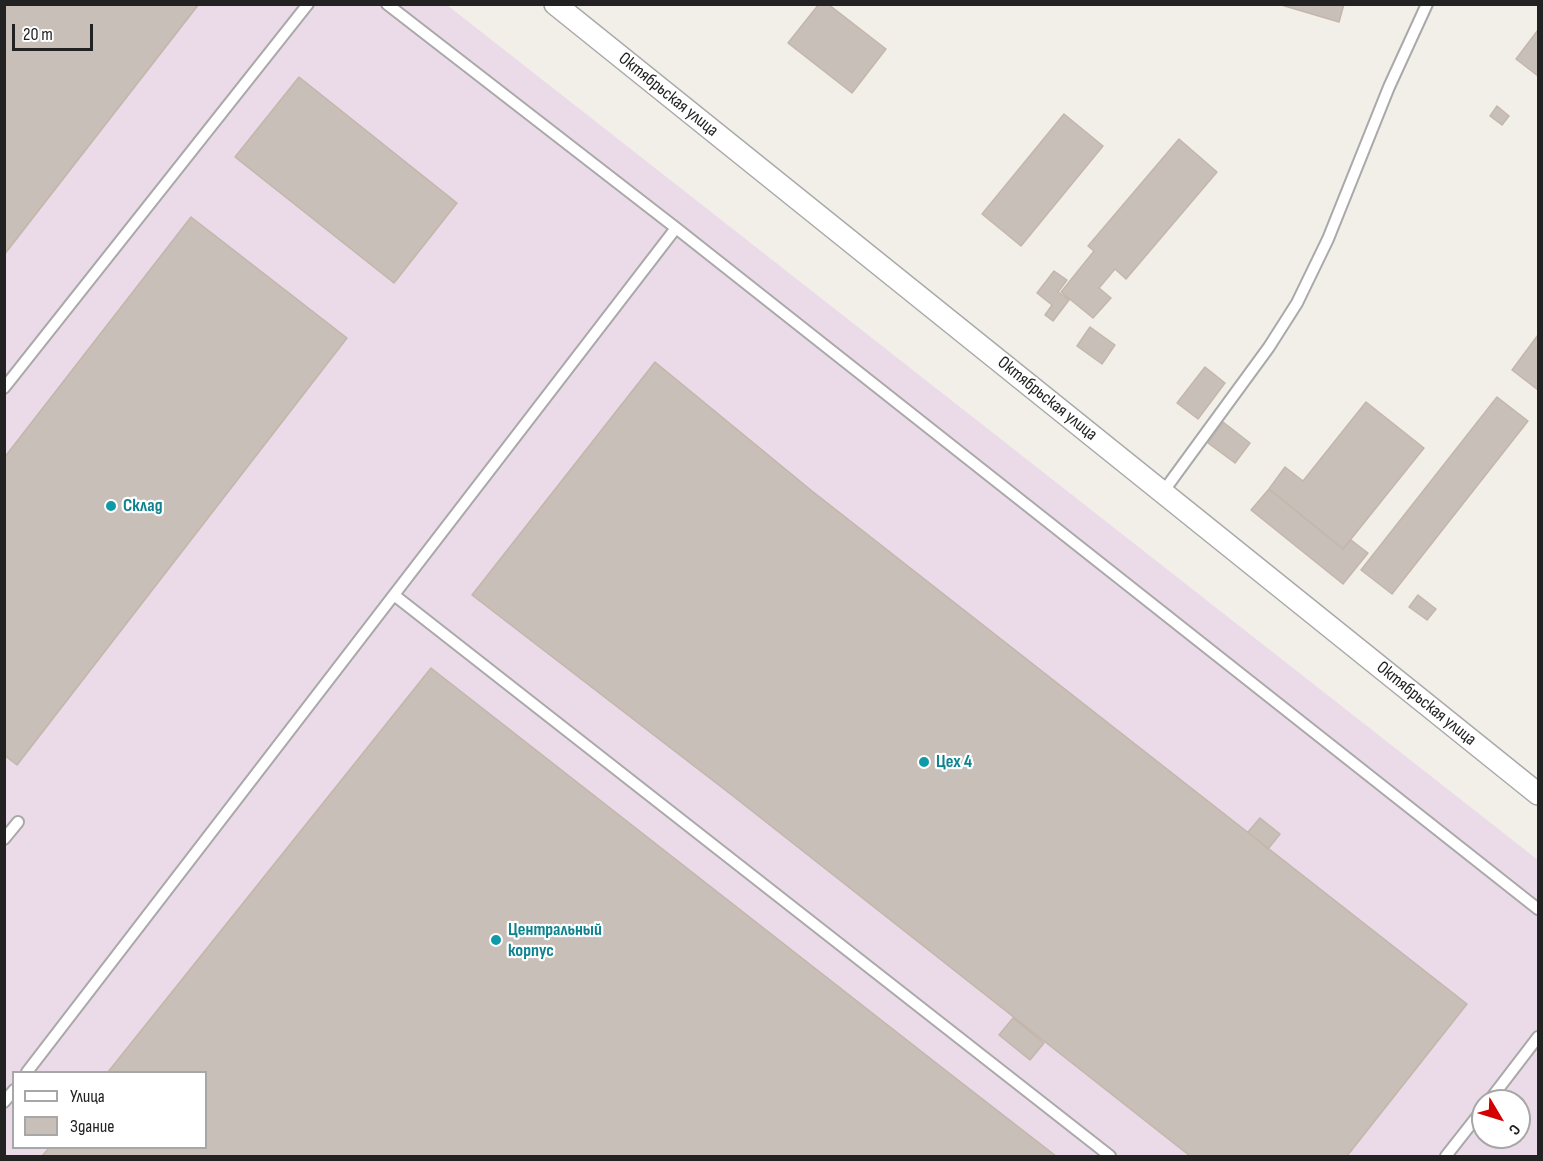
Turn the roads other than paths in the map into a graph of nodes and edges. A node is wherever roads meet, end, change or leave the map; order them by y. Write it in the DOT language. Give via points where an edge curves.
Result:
graph roads {
  1 [pos="308,4"];
  2 [pos="387,4"];
  3 [pos="555,4"];
  4 [pos="1427,4"];
  5 [pos="676,228"];
  6 [pos="4,388"];
  7 [pos="1163,492"];
  8 [pos="394,595"];
  9 [pos="1539,794"];
  10 [pos="18,822"];
  11 [pos="4,839"];
  12 [pos="1539,909"];
  13 [pos="1539,1037"];
  14 [pos="28,1071"];
  15 [pos="1498,1089"];
  16 [pos="1471,1124"];
  17 [pos="1110,1156"];
  18 [pos="1446,1156"];
  1 -- 6 [label="lane"];
  2 -- 5 [label="lane"];
  3 -- 7 [label="street, Октябрьская улица"];
  4 -- 7 [label="lane" via="1297,303"];
  5 -- 8 [label="lane"];
  5 -- 12 [label="lane"];
  7 -- 9 [label="street, Октябрьская улица"];
  8 -- 14 [label="lane"];
  8 -- 17 [label="lane"];
  10 -- 11 [label="lane"];
  13 -- 15 [label="lane"];
  16 -- 18 [label="lane"];
}
